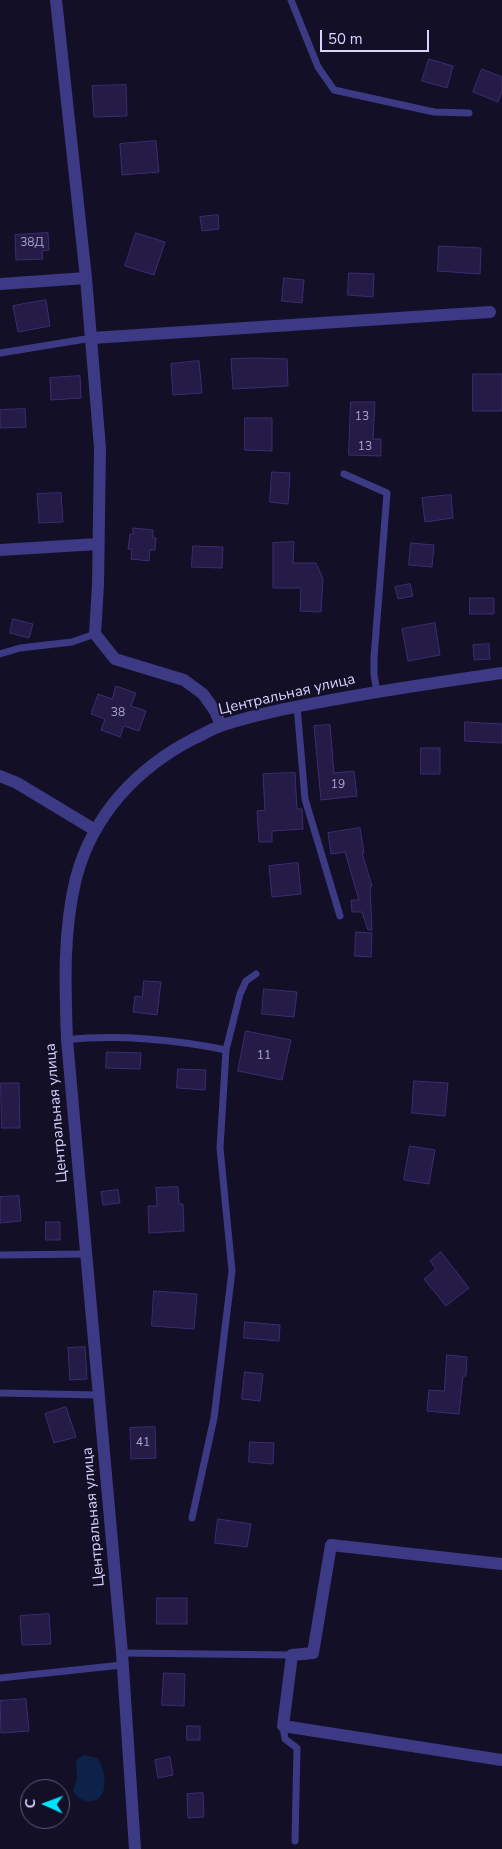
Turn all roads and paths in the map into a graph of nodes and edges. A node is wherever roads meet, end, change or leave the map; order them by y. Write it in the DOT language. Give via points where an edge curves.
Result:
graph roads {
  1 [pos="291,0"];
  2 [pos="55,1"];
  3 [pos="469,114"];
  4 [pos="86,278"];
  5 [pos="0,284"];
  6 [pos="490,312"];
  7 [pos="92,338"];
  8 [pos="0,353"];
  9 [pos="344,474"];
  10 [pos="98,544"];
  11 [pos="0,550"];
  12 [pos="95,634"];
  13 [pos="0,654"];
  14 [pos="502,673"];
  15 [pos="377,692"];
  16 [pos="297,706"];
  17 [pos="221,726"];
  18 [pos="0,776"];
  19 [pos="94,830"];
  20 [pos="340,916"];
  21 [pos="256,974"];
  22 [pos="67,1040"];
  23 [pos="226,1050"];
  24 [pos="86,1254"];
  25 [pos="0,1255"];
  26 [pos="0,1393"];
  27 [pos="100,1395"];
  28 [pos="192,1518"];
  29 [pos="502,1564"];
  30 [pos="292,1655"];
  31 [pos="122,1659"];
  32 [pos="0,1678"];
  33 [pos="283,1726"];
  34 [pos="502,1760"];
  35 [pos="295,1841"];
  36 [pos="135,1849"];
  1 -- 3 [label="lane" via="318,68 334,90 434,112"];
  2 -- 4 [label="street"];
  4 -- 5 [label="street"];
  4 -- 7 [label="street"];
  6 -- 7 [label="street"];
  7 -- 8 [label="lane"];
  7 -- 10 [label="street" via="100,448"];
  9 -- 15 [label="lane" via="387,493 374,657"];
  10 -- 11 [label="street"];
  10 -- 12 [label="street"];
  12 -- 13 [label="lane" via="72,642 20,648"];
  12 -- 17 [label="street" via="115,659 184,680 202,694"];
  14 -- 15 [label="street, Центральная улица"];
  15 -- 16 [label="street, Центральная улица"];
  16 -- 17 [label="street, Центральная улица"];
  16 -- 20 [label="lane" via="305,800"];
  17 -- 19 [label="street, Центральная улица" via="176,748 144,770 115,800"];
  18 -- 19 [label="street"];
  19 -- 22 [label="street, Центральная улица" via="77,876 69,912 65,965"];
  21 -- 23 [label="lane" via="246,981 240,994"];
  22 -- 23 [label="lane" via="92,1037 195,1044"];
  22 -- 24 [label="street, Центральная улица"];
  23 -- 28 [label="lane" via="220,1148 232,1271 214,1418"];
  24 -- 25 [label="lane"];
  24 -- 27 [label="street, Центральная улица"];
  26 -- 27 [label="lane"];
  27 -- 31 [label="street, Центральная улица"];
  29 -- 30 [label="street" via="331,1545 313,1653"];
  30 -- 31 [label="lane"];
  30 -- 33 [label="street"];
  31 -- 32 [label="lane"];
  31 -- 36 [label="street, Центральная улица"];
  33 -- 34 [label="street"];
  33 -- 35 [label="lane" via="285,1739 297,1748"];
}
